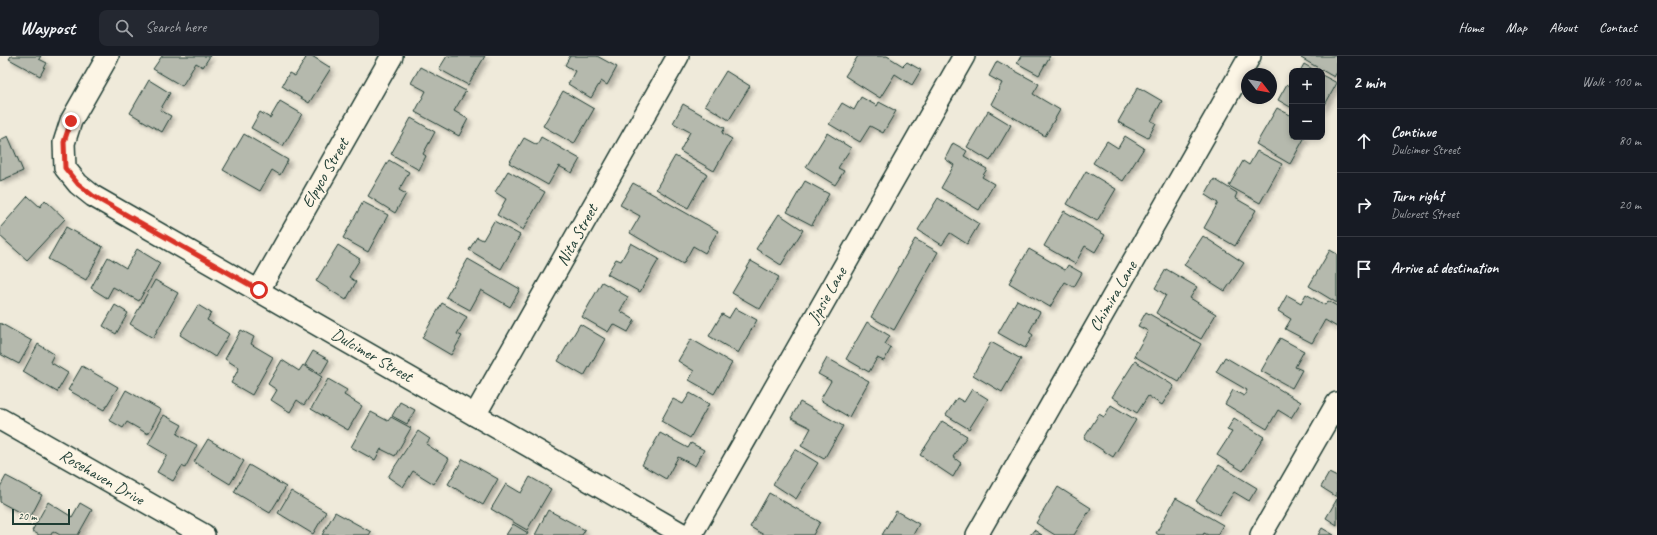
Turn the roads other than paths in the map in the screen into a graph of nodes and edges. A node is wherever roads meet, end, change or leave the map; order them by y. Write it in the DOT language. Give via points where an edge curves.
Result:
graph roads {
  1 [pos="108,56"];
  2 [pos="392,56"];
  3 [pos="678,56"];
  4 [pos="964,56"];
  5 [pos="1250,56"];
  6 [pos="259,290"];
  7 [pos="1337,403"];
  8 [pos="476,415"];
  9 [pos="0,419"];
  10 [pos="204,535"];
  11 [pos="684,535"];
  12 [pos="691,535"];
  13 [pos="977,535"];
  14 [pos="1262,535"];
  1 -- 6 [label="street, Dulcimer Street" via="71,121 64,142 65,168 78,184 93,196"];
  2 -- 6 [label="street, Elpyco Street"];
  3 -- 8 [label="street, Nita Street"];
  4 -- 12 [label="street, Jipsie Lane"];
  5 -- 13 [label="street, Chimira Lane"];
  6 -- 8 [label="street, Dulcimer Street"];
  7 -- 14 [label="street"];
  8 -- 11 [label="street, Dulcimer Street"];
  9 -- 10 [label="street, Rosehaven Drive"];
}
